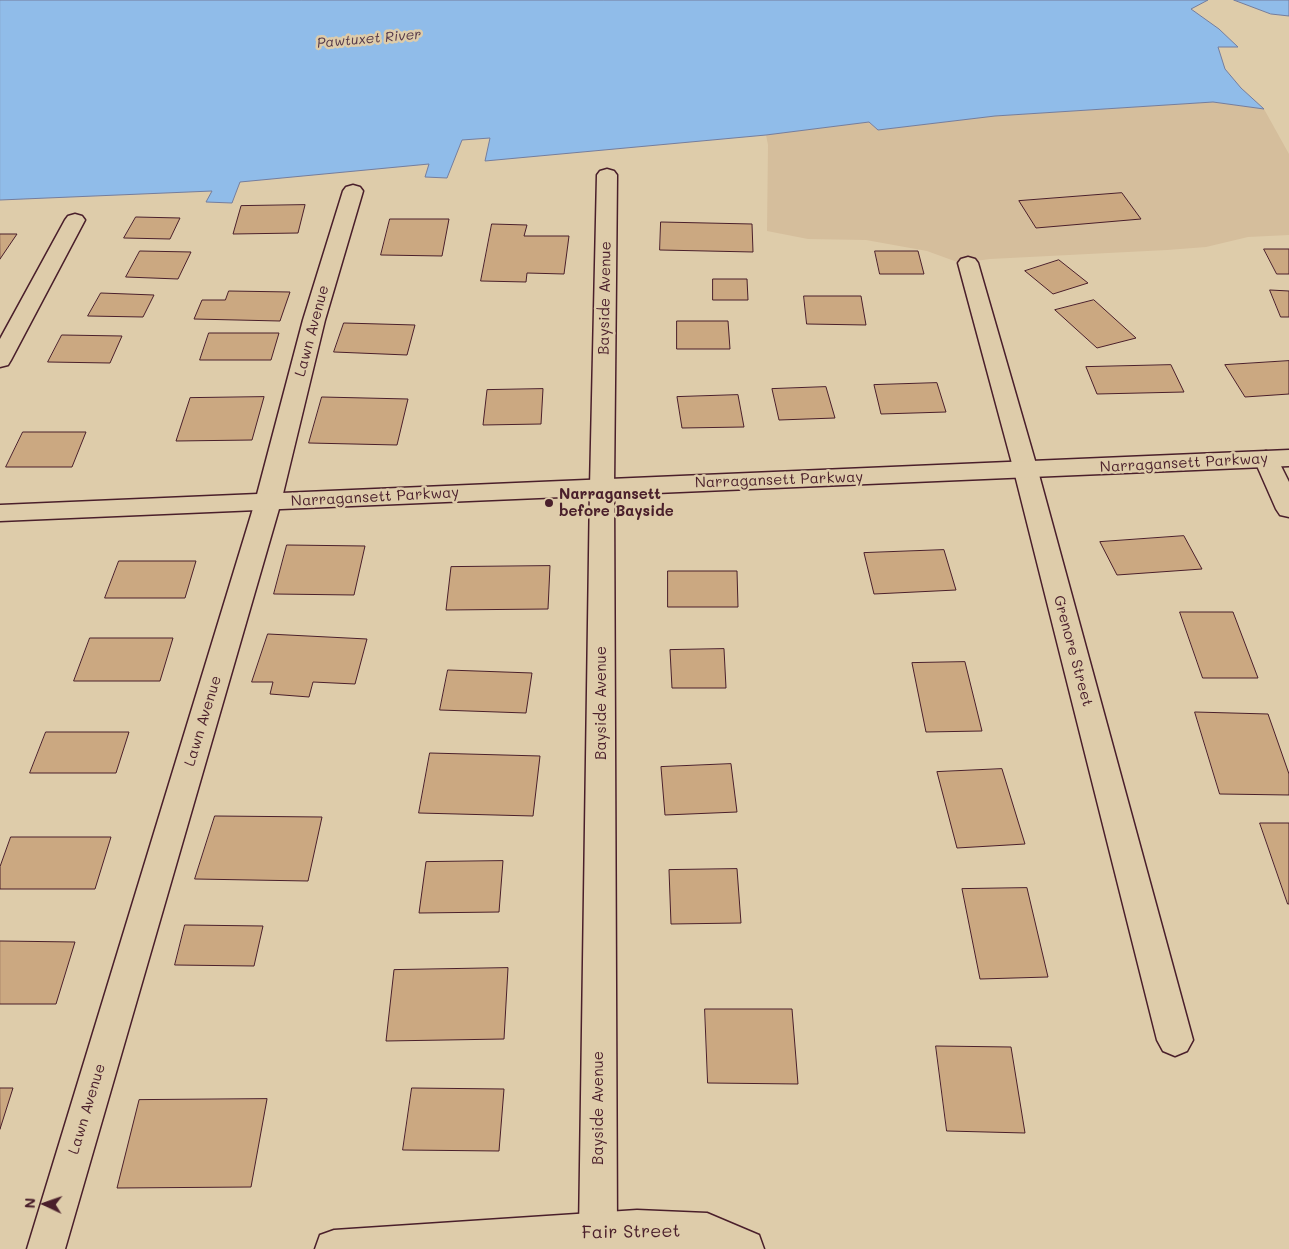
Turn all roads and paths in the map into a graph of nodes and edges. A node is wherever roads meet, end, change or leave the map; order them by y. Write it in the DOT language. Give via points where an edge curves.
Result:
graph roads {
  1 [pos="607,175"];
  2 [pos="353,191"];
  3 [pos="75,220"];
  4 [pos="968,263"];
  5 [pos="0,360"];
  6 [pos="1277,458"];
  7 [pos="1026,471"];
  8 [pos="602,487"];
  9 [pos="268,502"];
  10 [pos="1289,509"];
  11 [pos="0,513"];
  12 [pos="1175,1040"];
  13 [pos="598,1232"];
  14 [pos="46,1249"];
  15 [pos="334,1249"];
  16 [pos="745,1249"];
  1 -- 8 [label="street, Bayside Avenue"];
  2 -- 9 [label="street, Lawn Avenue" via="314,320"];
  3 -- 5 [label="street"];
  4 -- 7 [label="street, Grenore Street"];
  6 -- 7 [label="street, Narragansett Parkway"];
  6 -- 10 [label="street"];
  7 -- 8 [label="street, Narragansett Parkway"];
  7 -- 12 [label="street, Grenore Street"];
  8 -- 9 [label="street, Narragansett Parkway"];
  8 -- 13 [label="street, Bayside Avenue"];
  9 -- 11 [label="street, Narragansett Parkway"];
  9 -- 14 [label="street, Lawn Avenue"];
  13 -- 15 [label="street, Fair Street"];
  13 -- 16 [label="street, Fair Street" via="637,1229 707,1232"];
}
